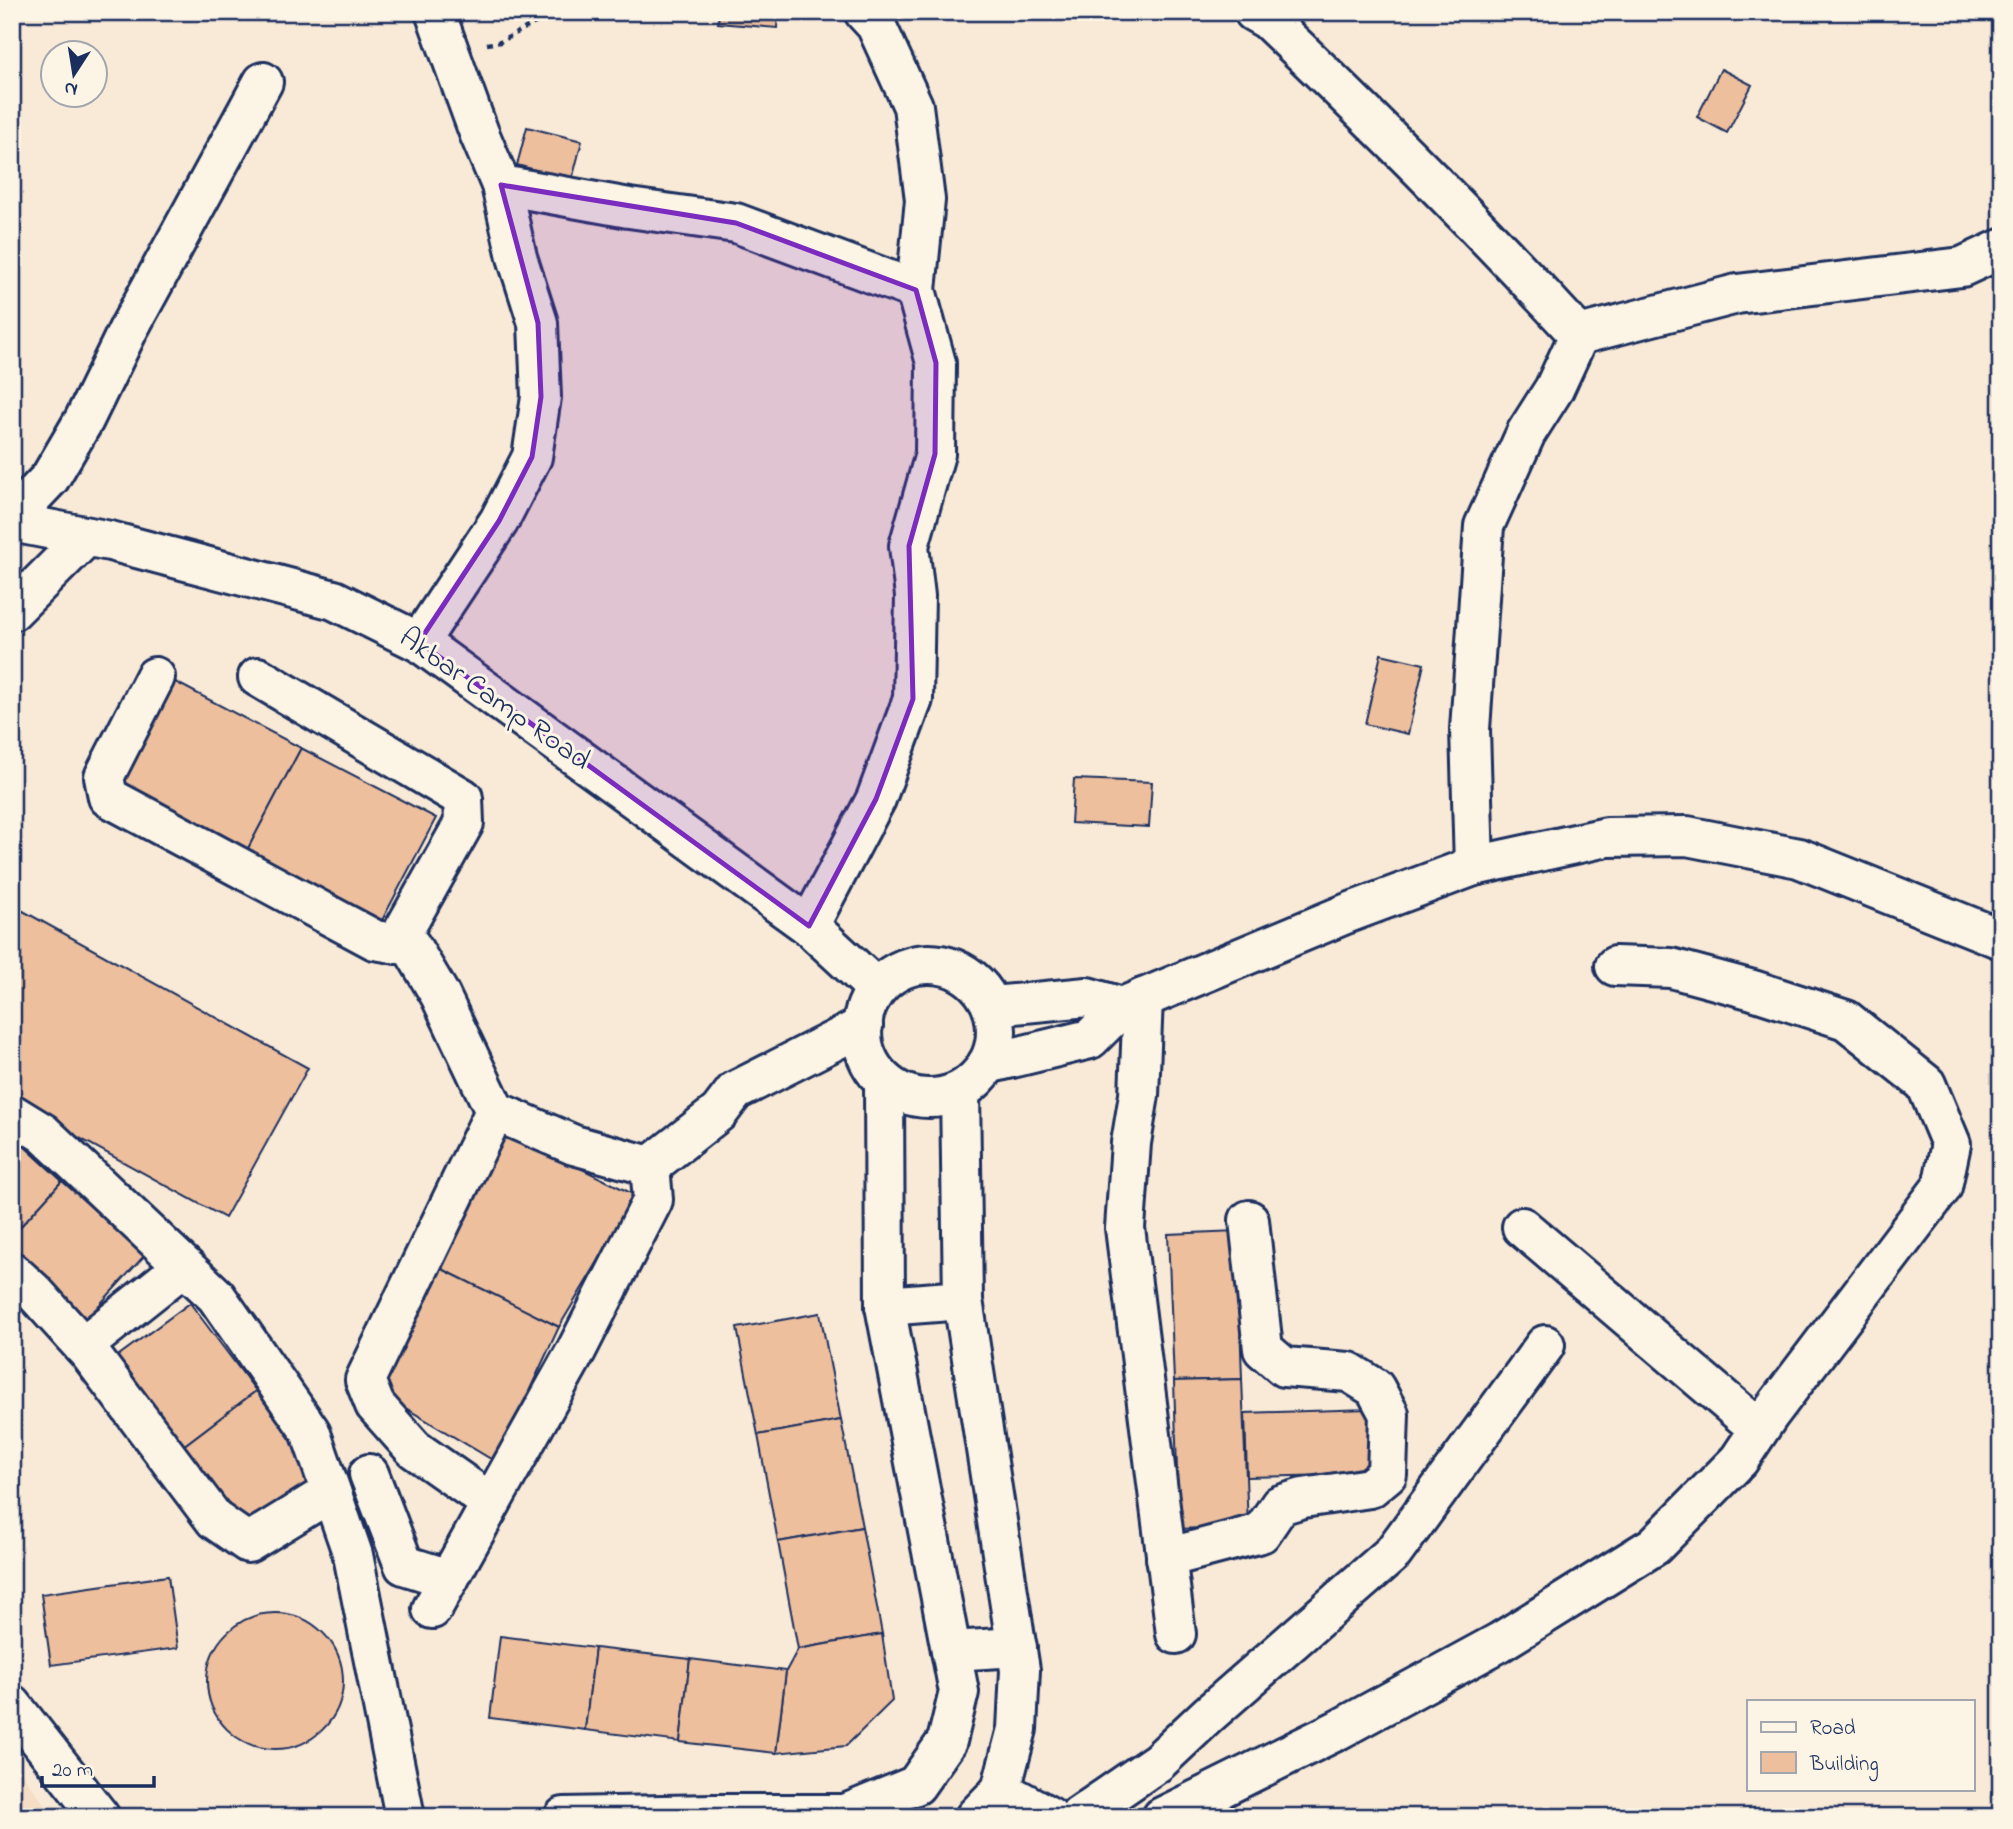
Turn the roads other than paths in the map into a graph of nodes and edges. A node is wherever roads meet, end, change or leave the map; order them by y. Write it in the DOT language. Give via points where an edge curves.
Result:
graph roads {
  1 [pos="864,12"];
  2 [pos="1254,12"];
  3 [pos="441,30"];
  4 [pos="263,82"];
  5 [pos="501,185"];
  6 [pos="2001,249"];
  7 [pos="916,290"];
  8 [pos="1579,335"];
  9 [pos="12,520"];
  10 [pos="86,537"];
  11 [pos="12,611"];
  12 [pos="419,642"];
  13 [pos="155,677"];
  14 [pos="258,677"];
  15 [pos="1474,866"];
  16 [pos="809,926"];
  17 [pos="2001,939"];
  18 [pos="396,944"];
  19 [pos="1615,966"];
  20 [pos="876,988"];
  21 [pos="1132,1002"];
  22 [pos="993,1006"];
  23 [pos="871,1054"];
  24 [pos="987,1064"];
  25 [pos="960,1091"];
  26 [pos="495,1111"];
  27 [pos="12,1114"];
  28 [pos="650,1166"];
  29 [pos="1249,1220"];
  30 [pos="1522,1227"];
  31 [pos="184,1266"];
  32 [pos="12,1272"];
  33 [pos="963,1300"];
  34 [pos="885,1306"];
  35 [pos="1545,1345"];
  36 [pos="83,1346"];
  37 [pos="1759,1429"];
  38 [pos="369,1474"];
  39 [pos="331,1492"];
  40 [pos="491,1503"];
  41 [pos="1166,1558"];
  42 [pos="1176,1634"];
  43 [pos="1017,1647"];
  44 [pos="951,1651"];
  45 [pos="12,1705"];
  46 [pos="1001,1790"];
  47 [pos="713,1815"];
  48 [pos="100,1817"];
  49 [pos="405,1817"];
  50 [pos="564,1817"];
  51 [pos="975,1817"];
  52 [pos="1050,1817"];
  53 [pos="1077,1817"];
  54 [pos="1162,1817"];
  1 -- 7 [label="street" via="876,24 913,106 925,200"];
  2 -- 8 [label="street" via="1359,106"];
  3 -- 5 [label="street"];
  4 -- 9 [label="street" via="84,420 50,478"];
  5 -- 7 [label="street" via="736,223"];
  5 -- 12 [label="street" via="538,323 541,397 532,457 499,522"];
  6 -- 8 [label="street" via="1962,267 1737,294"];
  7 -- 16 [label="street" via="936,363 934,454 909,546 915,596 913,699 876,799"];
  8 -- 15 [label="street" via="1554,389 1526,433 1484,526 1470,729"];
  9 -- 10 [label="street, Akbar Camp Road"];
  10 -- 11 [label="street"];
  10 -- 12 [label="street, Akbar Camp Road" via="334,600"];
  12 -- 16 [label="street, Akbar Camp Road"];
  13 -- 18 [label="street" via="104,777 108,797 375,940"];
  14 -- 18 [label="street" via="463,798 464,823"];
  15 -- 17 [label="street" via="1607,837 1687,836 1799,858"];
  15 -- 21 [label="street"];
  16 -- 20 [label="street, Akbar Camp Road"];
  18 -- 26 [label="street" via="411,946 440,995"];
  19 -- 37 [label="street" via="1671,968 1846,1020 1926,1084 1951,1144 1942,1187"];
  20 -- 22 [label="street" via="898,970 925,963 953,967 977,982"];
  20 -- 23 [label="street" via="863,1016"];
  21 -- 22 [label="street" via="1087,997"];
  21 -- 24 [label="street" via="1090,1039"];
  21 -- 41 [label="street" via="1139,1095 1125,1228"];
  22 -- 24 [label="street" via="997,1035"];
  23 -- 25 [label="street" via="907,1095 934,1098"];
  23 -- 28 [label="street" via="743,1114 719,1112"];
  23 -- 34 [label="street"];
  24 -- 25 [label="street"];
  25 -- 33 [label="street"];
  26 -- 28 [label="street" via="574,1146"];
  26 -- 40 [label="street" via="365,1380 375,1405 414,1449"];
  27 -- 31 [label="street" via="43,1133"];
  28 -- 40 [label="street" via="653,1200"];
  29 -- 41 [label="street" via="1264,1349 1284,1367 1349,1372 1375,1388 1389,1414 1387,1474 1370,1488 1280,1505 1261,1533"];
  30 -- 37 [label="street"];
  31 -- 36 [label="street"];
  31 -- 39 [label="street" via="216,1296 310,1431"];
  32 -- 36 [label="street"];
  33 -- 34 [label="street"];
  33 -- 43 [label="street"];
  34 -- 44 [label="street"];
  35 -- 53 [label="street" via="1393,1553 1158,1762"];
  36 -- 39 [label="street" via="215,1520 248,1543"];
  37 -- 54 [label="street" via="1739,1460 1654,1546 1477,1655"];
  38 -- 40 [label="street" via="404,1566 441,1594"];
  39 -- 49 [label="street" via="353,1555"];
  41 -- 42 [label="street"];
  43 -- 44 [label="street"];
  43 -- 46 [label="street" via="1017,1729"];
  44 -- 47 [label="street" via="959,1692 947,1741 916,1785 845,1814"];
  45 -- 48 [label="street"];
  46 -- 51 [label="street"];
  46 -- 52 [label="street"];
  47 -- 50 [label="street"];
}
